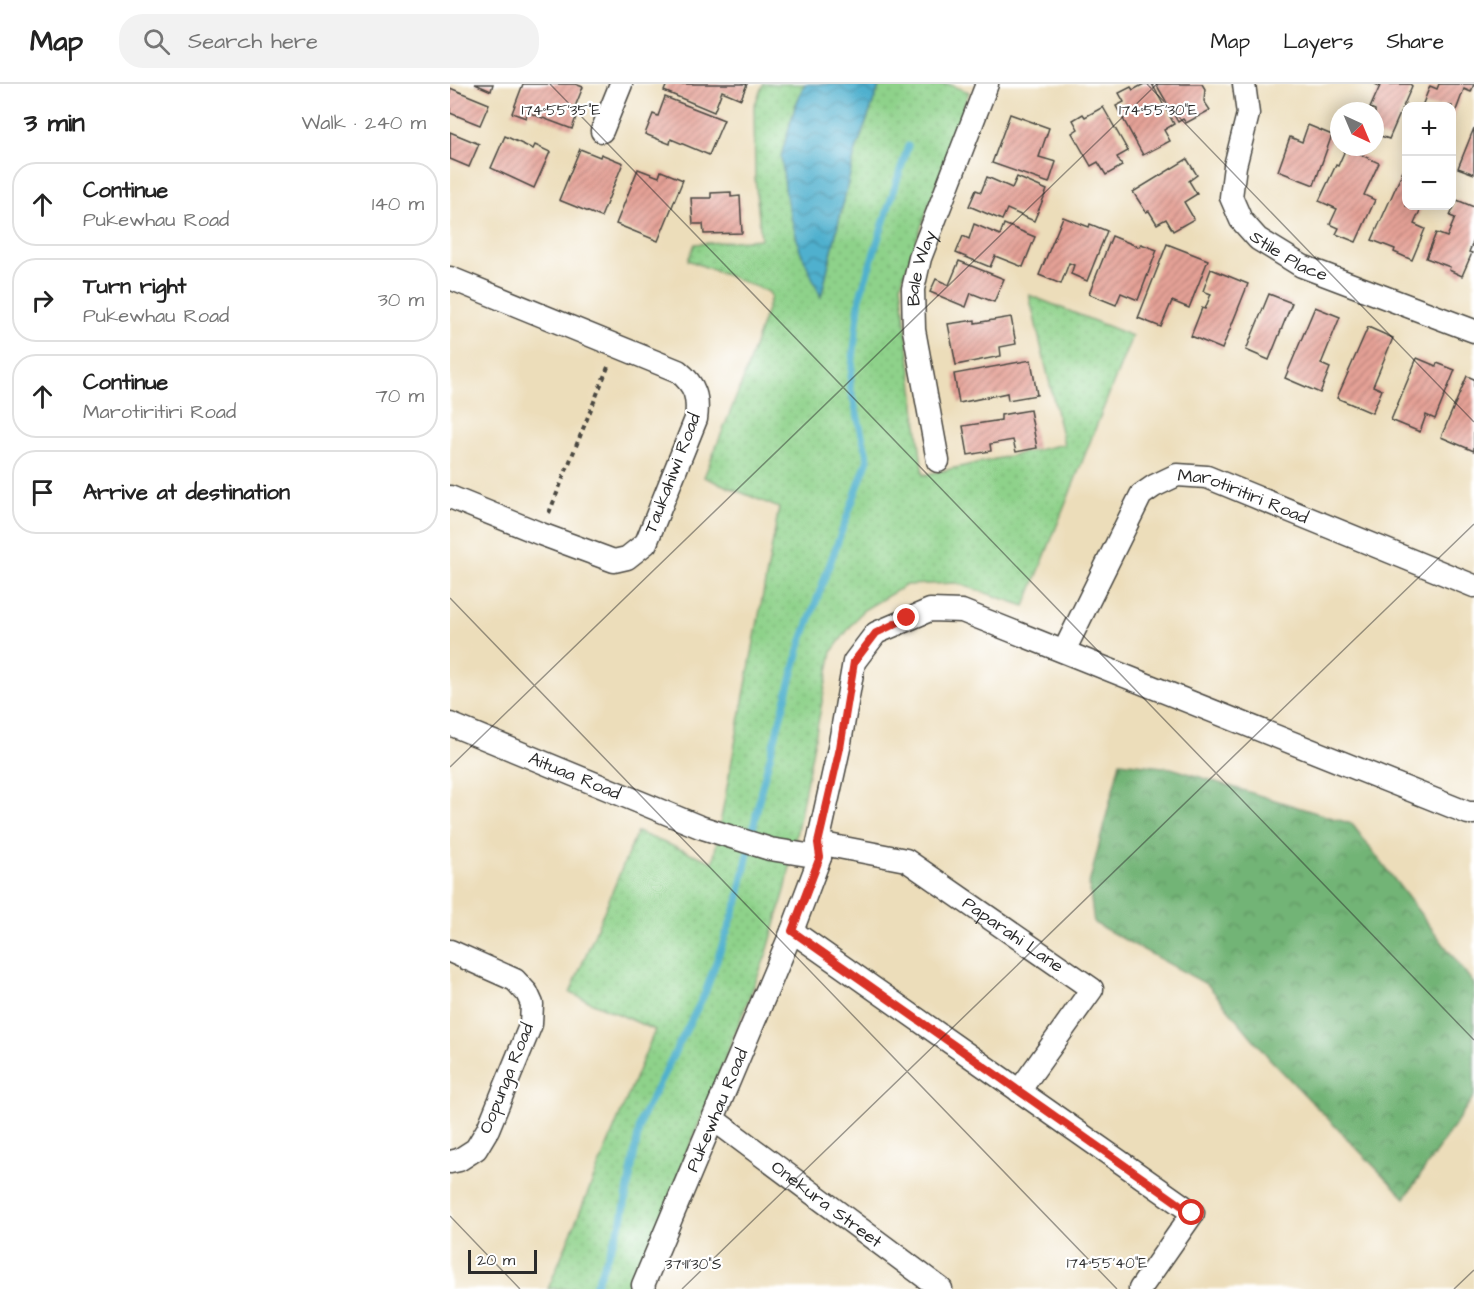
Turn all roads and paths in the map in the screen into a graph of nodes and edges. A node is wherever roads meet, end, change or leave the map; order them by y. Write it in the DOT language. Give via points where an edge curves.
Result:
graph roads {
  1 [pos="621,84"];
  2 [pos="987,84"];
  3 [pos="1244,84"];
  4 [pos="602,131"];
  5 [pos="450,278"];
  6 [pos="1474,332"];
  7 [pos="609,366"];
  8 [pos="938,460"];
  9 [pos="450,497"];
  10 [pos="549,514"];
  11 [pos="1474,586"];
  12 [pos="1064,651"];
  13 [pos="450,724"];
  14 [pos="1474,813"];
  15 [pos="819,850"];
  16 [pos="792,931"];
  17 [pos="450,951"];
  18 [pos="1019,1091"];
  19 [pos="713,1119"];
  20 [pos="450,1162"];
  21 [pos="644,1289"];
  22 [pos="941,1289"];
  23 [pos="1140,1289"];
  1 -- 4 [label="street"];
  2 -- 8 [label="street, Bale Way" via="920,258 913,289 914,330"];
  3 -- 6 [label="street, Stile Place" via="1248,114 1231,197 1240,220 1258,239 1302,266"];
  5 -- 9 [label="street, Taukahiwi Road" via="678,371 696,391 698,403 696,419 646,543 627,558 614,561"];
  7 -- 10 [label="path"];
  11 -- 12 [label="street, Marotiritiri Road" via="1207,477 1177,475 1141,495"];
  12 -- 14 [label="street"];
  12 -- 15 [label="street" via="963,611 930,610 876,633 854,662"];
  13 -- 15 [label="street, Aituaa Road" via="700,827 770,849"];
  15 -- 16 [label="street, Pukewhau Road"];
  15 -- 18 [label="street, Paparahi Lane" via="906,860 1092,989"];
  16 -- 18 [label="street"];
  16 -- 19 [label="street, Pukewhau Road"];
  17 -- 20 [label="street, Oopunga Road" via="514,980 532,1004 531,1024 488,1129 476,1149"];
  18 -- 23 [label="street" via="1192,1213"];
  19 -- 21 [label="street, Pukewhau Road"];
  19 -- 22 [label="street, Onekura Street"];
}
